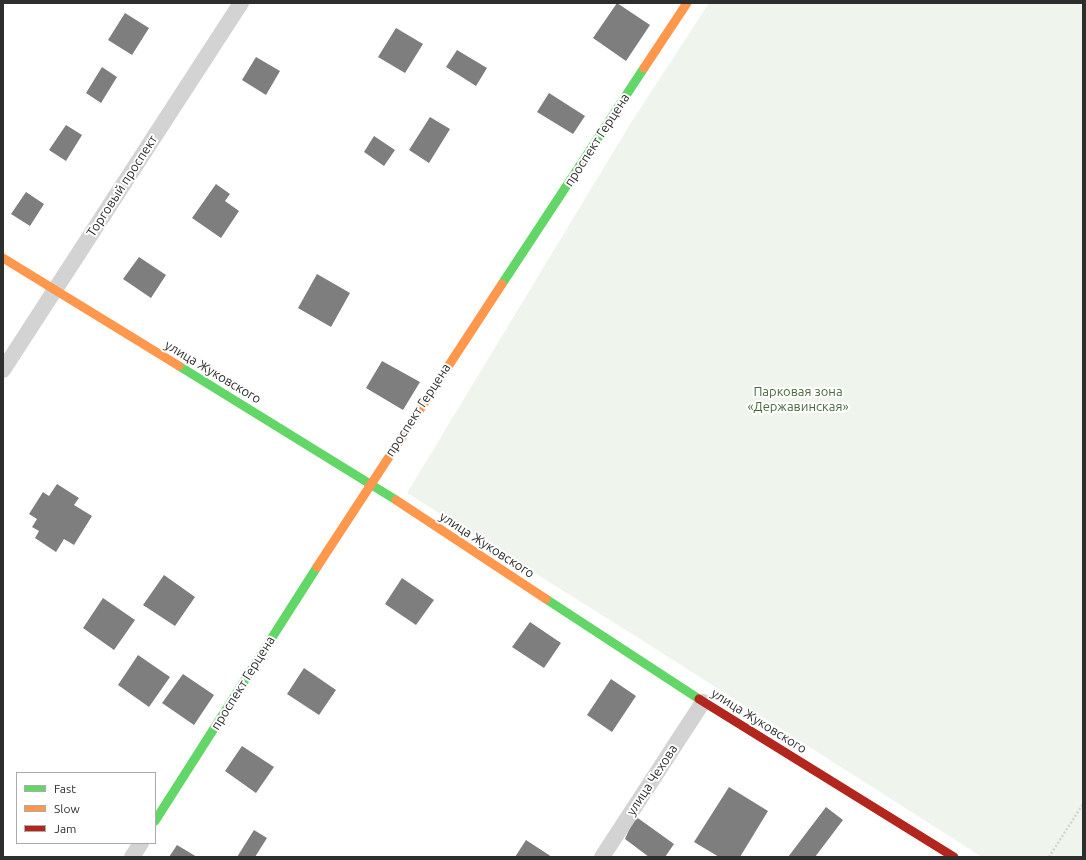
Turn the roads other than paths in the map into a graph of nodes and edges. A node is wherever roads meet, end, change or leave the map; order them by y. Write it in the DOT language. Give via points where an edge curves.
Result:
graph roads {
  1 [pos="241,3"];
  2 [pos="687,3"];
  3 [pos="3,258"];
  4 [pos="54,290"];
  5 [pos="3,370"];
  6 [pos="370,484"];
  7 [pos="703,702"];
  8 [pos="156,819"];
  9 [pos="140,844"];
  10 [pos="132,857"];
  11 [pos="602,857"];
  12 [pos="954,857"];
  1 -- 4 [label="street, Торговый проспект"];
  2 -- 6 [label="street, проспект Герцена"];
  3 -- 4 [label="street, улица Жуковского"];
  4 -- 5 [label="street, Торговый проспект"];
  4 -- 6 [label="street, улица Жуковского"];
  6 -- 7 [label="street, улица Жуковского"];
  6 -- 8 [label="street, проспект Герцена"];
  7 -- 11 [label="street, улица Чехова"];
  7 -- 12 [label="street, улица Жуковского"];
  9 -- 10 [label="street"];
}
